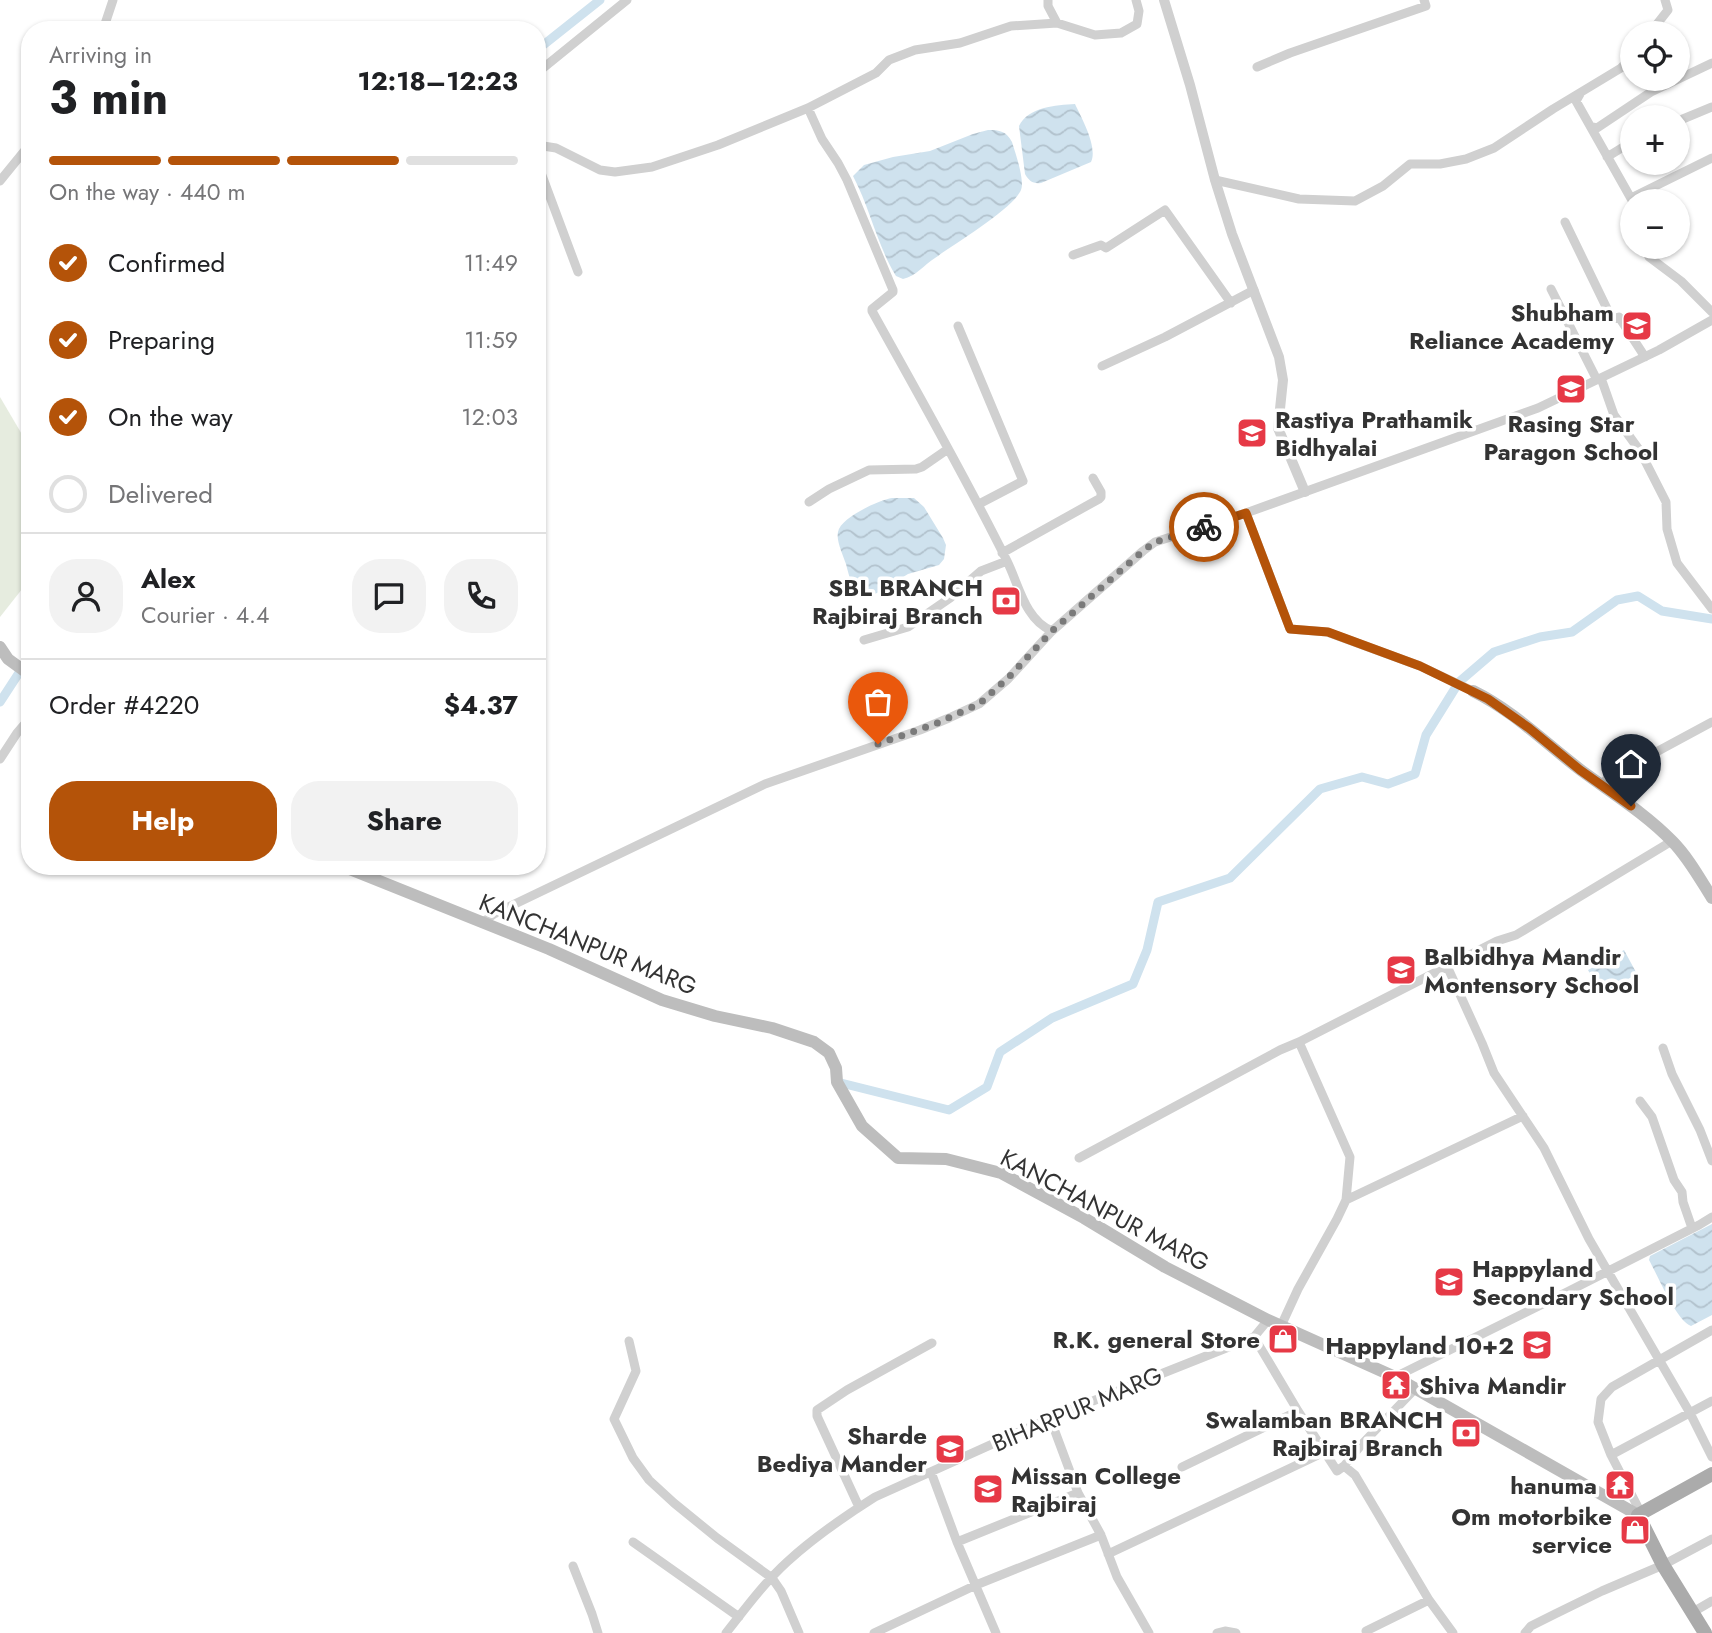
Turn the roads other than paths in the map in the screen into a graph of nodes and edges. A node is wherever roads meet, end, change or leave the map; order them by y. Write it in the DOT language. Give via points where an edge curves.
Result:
graph roads {
  1 [pos="113,0"];
  2 [pos="627,0"];
  3 [pos="1048,0"];
  4 [pos="1136,0"];
  5 [pos="1164,0"];
  6 [pos="1424,0"];
  7 [pos="1665,0"];
  8 [pos="106,21"];
  9 [pos="1659,21"];
  10 [pos="1058,23"];
  11 [pos="1712,63"];
  12 [pos="546,66"];
  13 [pos="1257,67"];
  14 [pos="1620,69"];
  15 [pos="1580,92"];
  16 [pos="1712,107"];
  17 [pos="808,108"];
  18 [pos="1690,116"];
  19 [pos="1590,126"];
  20 [pos="546,146"];
  21 [pos="1620,149"];
  22 [pos="21,155"];
  23 [pos="1607,157"];
  24 [pos="1712,159"];
  25 [pos="1215,180"];
  26 [pos="0,181"];
  27 [pos="546,186"];
  28 [pos="1626,189"];
  29 [pos="1653,189"];
  30 [pos="1565,222"];
  31 [pos="1073,255"];
  32 [pos="1653,259"];
  33 [pos="578,272"];
  34 [pos="1551,289"];
  35 [pos="1254,290"];
  36 [pos="1231,303"];
  37 [pos="1712,312"];
  38 [pos="1712,320"];
  39 [pos="958,326"];
  40 [pos="1645,357"];
  41 [pos="1102,366"];
  42 [pos="1599,379"];
  43 [pos="948,449"];
  44 [pos="1093,478"];
  45 [pos="1305,492"];
  46 [pos="809,502"];
  47 [pos="979,504"];
  48 [pos="1246,513"];
  49 [pos="1005,557"];
  50 [pos="1708,596"];
  51 [pos="1712,609"];
  52 [pos="1052,631"];
  53 [pos="864,640"];
  54 [pos="0,648"];
  55 [pos="21,668"];
  56 [pos="1473,691"];
  57 [pos="1712,722"];
  58 [pos="21,728"];
  59 [pos="0,759"];
  60 [pos="1601,785"];
  61 [pos="1672,841"];
  62 [pos="364,875"];
  63 [pos="1712,898"];
  64 [pos="482,923"];
  65 [pos="1447,966"];
  66 [pos="1299,1042"];
  67 [pos="1663,1048"];
  68 [pos="1640,1101"];
  69 [pos="1522,1116"];
  70 [pos="1079,1158"];
  71 [pos="1712,1161"];
  72 [pos="1346,1200"];
  73 [pos="1712,1217"];
  74 [pos="1692,1228"];
  75 [pos="1608,1271"];
  76 [pos="1268,1320"];
  77 [pos="1281,1326"];
  78 [pos="1712,1330"];
  79 [pos="1254,1337"];
  80 [pos="629,1341"];
  81 [pos="932,1343"];
  82 [pos="1659,1360"];
  83 [pos="1395,1377"];
  84 [pos="1415,1389"];
  85 [pos="1712,1401"];
  86 [pos="1298,1411"];
  87 [pos="1690,1413"];
  88 [pos="1050,1418"];
  89 [pos="1323,1450"];
  90 [pos="1611,1455"];
  91 [pos="1712,1457"];
  92 [pos="1343,1466"];
  93 [pos="1182,1467"];
  94 [pos="931,1472"];
  95 [pos="1712,1474"];
  96 [pos="1078,1493"];
  97 [pos="859,1507"];
  98 [pos="1639,1514"];
  99 [pos="1101,1535"];
  100 [pos="1712,1539"];
  101 [pos="634,1542"];
  102 [pos="957,1542"];
  103 [pos="1108,1554"];
  104 [pos="1663,1565"];
  105 [pos="573,1566"];
  106 [pos="772,1578"];
  107 [pos="976,1585"];
  108 [pos="1429,1600"];
  109 [pos="1712,1601"];
  110 [pos="1693,1612"];
  111 [pos="739,1617"];
  112 [pos="1366,1631"];
  113 [pos="597,1633"];
  114 [pos="726,1633"];
  115 [pos="799,1633"];
  116 [pos="874,1633"];
  117 [pos="996,1633"];
  118 [pos="1149,1633"];
  119 [pos="1217,1633"];
  120 [pos="1236,1633"];
  121 [pos="1453,1633"];
  122 [pos="1525,1633"];
  123 [pos="1705,1633"];
  1 -- 8 [label="street"];
  2 -- 12 [label="street"];
  3 -- 10 [label="street"];
  4 -- 10 [label="street" via="1137,24 1121,33 1095,35"];
  5 -- 25 [label="street"];
  6 -- 13 [label="street" via="1426,6"];
  7 -- 9 [label="street" via="1668,10"];
  10 -- 17 [label="street" via="1011,26 960,43 915,50 889,60 876,73"];
  11 -- 19 [label="street" via="1651,92 1597,128"];
  14 -- 15 [label="street"];
  15 -- 19 [label="street" via="1576,101"];
  15 -- 25 [label="street" via="1494,148 1440,164 1410,164 1355,201 1298,199"];
  16 -- 18 [label="street"];
  17 -- 20 [label="street" via="718,145 652,166 615,172"];
  17 -- 43 [label="street" via="847,180 893,290 872,312"];
  19 -- 23 [label="street"];
  21 -- 23 [label="street"];
  22 -- 26 [label="street"];
  23 -- 28 [label="street"];
  24 -- 29 [label="street"];
  25 -- 35 [label="street"];
  27 -- 33 [label="street"];
  30 -- 40 [label="street" via="1612,319 1619,317"];
  31 -- 36 [label="street" via="1101,245 1106,248 1165,211"];
  32 -- 37 [label="street"];
  34 -- 42 [label="street"];
  35 -- 36 [label="street"];
  35 -- 45 [label="street" via="1279,357 1283,380 1279,428"];
  36 -- 41 [label="street"];
  38 -- 40 [label="street"];
  39 -- 47 [label="street" via="1023,481"];
  40 -- 42 [label="street"];
  42 -- 45 [label="street" via="1538,408"];
  42 -- 50 [label="street" via="1614,415 1640,451 1666,502 1667,529 1677,564"];
  43 -- 46 [label="street" via="922,467 869,470"];
  43 -- 47 [label="street"];
  44 -- 49 [label="street" via="1101,492 1099,499"];
  45 -- 48 [label="street"];
  47 -- 49 [label="street"];
  48 -- 52 [label="street" via="1155,542"];
  48 -- 56 [label="street" via="1290,629 1328,632"];
  49 -- 52 [label="street" via="1031,613"];
  49 -- 53 [label="street" via="908,628"];
  50 -- 51 [label="street"];
  52 -- 64 [label="street" via="979,704 920,730 765,784"];
  54 -- 55 [label="main road"];
  56 -- 60 [label="main road"];
  57 -- 60 [label="street"];
  58 -- 59 [label="street"];
  60 -- 61 [label="main road"];
  61 -- 63 [label="main road"];
  61 -- 65 [label="street" via="1516,935"];
  62 -- 64 [label="main road, KANCHANPUR MARG"];
  64 -- 76 [label="main road, KANCHANPUR MARG" via="662,1000 814,1042 829,1053 837,1082 862,1126 898,1158 946,1159 1001,1173"];
  65 -- 66 [label="street"];
  65 -- 69 [label="street" via="1494,1073"];
  66 -- 70 [label="street"];
  66 -- 72 [label="street" via="1350,1157"];
  67 -- 71 [label="street"];
  68 -- 74 [label="street" via="1652,1117"];
  69 -- 72 [label="street"];
  69 -- 75 [label="street" via="1544,1148"];
  72 -- 77 [label="street"];
  73 -- 74 [label="street"];
  74 -- 75 [label="street"];
  75 -- 82 [label="street"];
  75 -- 83 [label="street"];
  76 -- 77 [label="main road, KANCHANPUR MARG"];
  76 -- 79 [label="street, BIHARPUR MARG"];
  77 -- 83 [label="main road, KANCHANPUR MARG"];
  78 -- 82 [label="street"];
  79 -- 86 [label="street"];
  79 -- 88 [label="street, BIHARPUR MARG"];
  80 -- 106 [label="street" via="636,1371 614,1419 633,1458 674,1503"];
  81 -- 97 [label="street" via="817,1410"];
  82 -- 87 [label="street"];
  82 -- 90 [label="street" via="1612,1387 1601,1399 1598,1422"];
  83 -- 84 [label="main road, KANCHANPUR MARG"];
  84 -- 92 [label="street"];
  84 -- 98 [label="main road, KANCHANPUR MARG"];
  85 -- 87 [label="street"];
  86 -- 89 [label="street"];
  86 -- 93 [label="street"];
  87 -- 90 [label="street"];
  87 -- 91 [label="street"];
  88 -- 94 [label="street, BIHARPUR MARG"];
  88 -- 96 [label="street"];
  89 -- 92 [label="street" via="1337,1471"];
  89 -- 103 [label="street"];
  90 -- 98 [label="street"];
  92 -- 108 [label="street" via="1355,1475"];
  94 -- 97 [label="street, BIHARPUR MARG"];
  94 -- 102 [label="street"];
  95 -- 98 [label="main road"];
  96 -- 99 [label="street"];
  96 -- 102 [label="street"];
  97 -- 106 [label="street, BIHARPUR MARG" via="804,1547"];
  98 -- 104 [label="main road"];
  99 -- 103 [label="street"];
  99 -- 107 [label="street"];
  100 -- 104 [label="street"];
  101 -- 111 [label="street"];
  102 -- 107 [label="street"];
  103 -- 118 [label="street"];
  104 -- 110 [label="main road"];
  104 -- 122 [label="street" via="1555,1614"];
  105 -- 113 [label="street"];
  106 -- 111 [label="street, BIHARPUR MARG"];
  106 -- 115 [label="street"];
  107 -- 116 [label="street"];
  107 -- 117 [label="street"];
  108 -- 112 [label="street"];
  108 -- 121 [label="street"];
  109 -- 110 [label="street"];
  110 -- 123 [label="main road"];
  111 -- 114 [label="street, BIHARPUR MARG"];
  119 -- 120 [label="street"];
}
